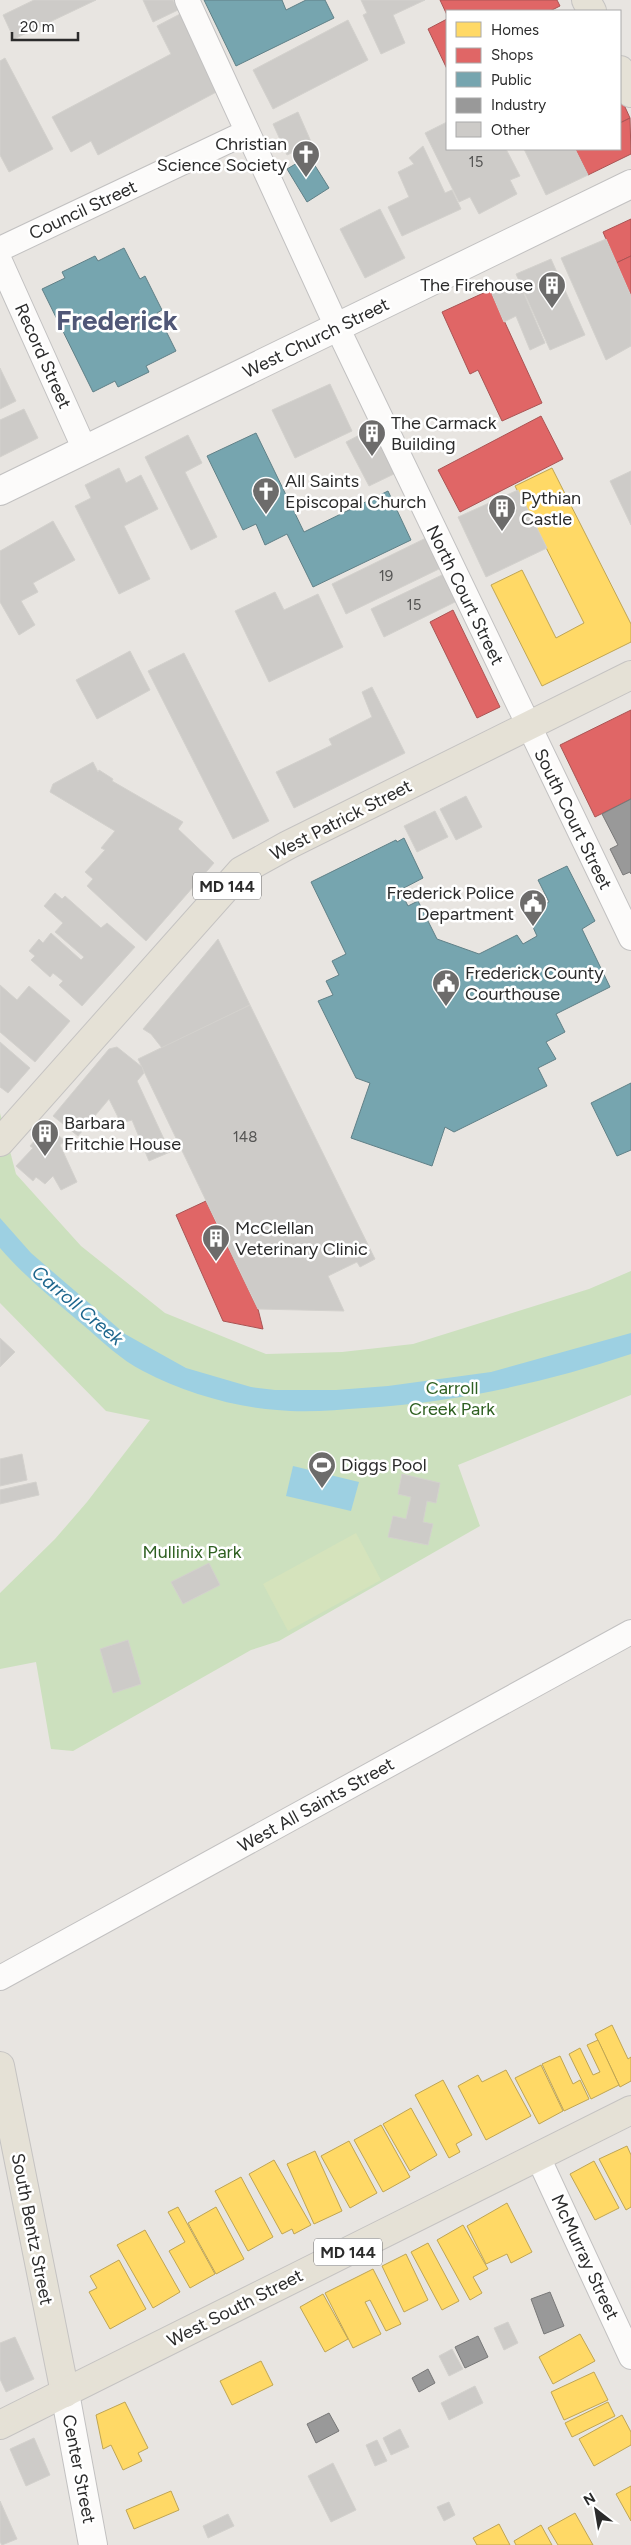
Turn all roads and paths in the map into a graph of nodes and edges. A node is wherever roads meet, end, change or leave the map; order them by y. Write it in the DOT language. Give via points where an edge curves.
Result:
graph roads {
  1 [pos="187,0"];
  2 [pos="621,72"];
  3 [pos="631,93"];
  4 [pos="247,132"];
  5 [pos="631,184"];
  6 [pos="0,249"];
  7 [pos="0,262"];
  8 [pos="337,327"];
  9 [pos="85,450"];
  10 [pos="0,491"];
  11 [pos="631,675"];
  12 [pos="528,727"];
  13 [pos="631,938"];
  14 [pos="0,1142"];
  15 [pos="631,1632"];
  16 [pos="0,1978"];
  17 [pos="0,2066"];
  18 [pos="631,2110"];
  19 [pos="538,2157"];
  20 [pos="631,2357"];
  21 [pos="65,2393"];
  22 [pos="0,2425"];
  23 [pos="93,2545"];
  1 -- 4 [label="street, North Court Street"];
  2 -- 3 [label="main road"];
  4 -- 6 [label="street, Council Street"];
  4 -- 8 [label="street, North Court Street"];
  5 -- 8 [label="street, West Church Street"];
  7 -- 9 [label="street, Record Street"];
  8 -- 9 [label="street, West Church Street"];
  8 -- 12 [label="street, North Court Street"];
  9 -- 10 [label="street, West Church Street"];
  11 -- 12 [label="main road, West Patrick Street / MD 144"];
  12 -- 13 [label="street, South Court Street"];
  12 -- 14 [label="main road, West Patrick Street / MD 144" via="288,845 240,872"];
  15 -- 16 [label="street, West All Saints Street"];
  17 -- 21 [label="main road, South Bentz Street"];
  18 -- 19 [label="main road, West South Street / MD 144"];
  19 -- 20 [label="street, McMurray Street"];
  19 -- 21 [label="main road, West South Street / MD 144"];
  21 -- 22 [label="main road, West South Street / MD 144"];
  21 -- 23 [label="street, Center Street"];
}
